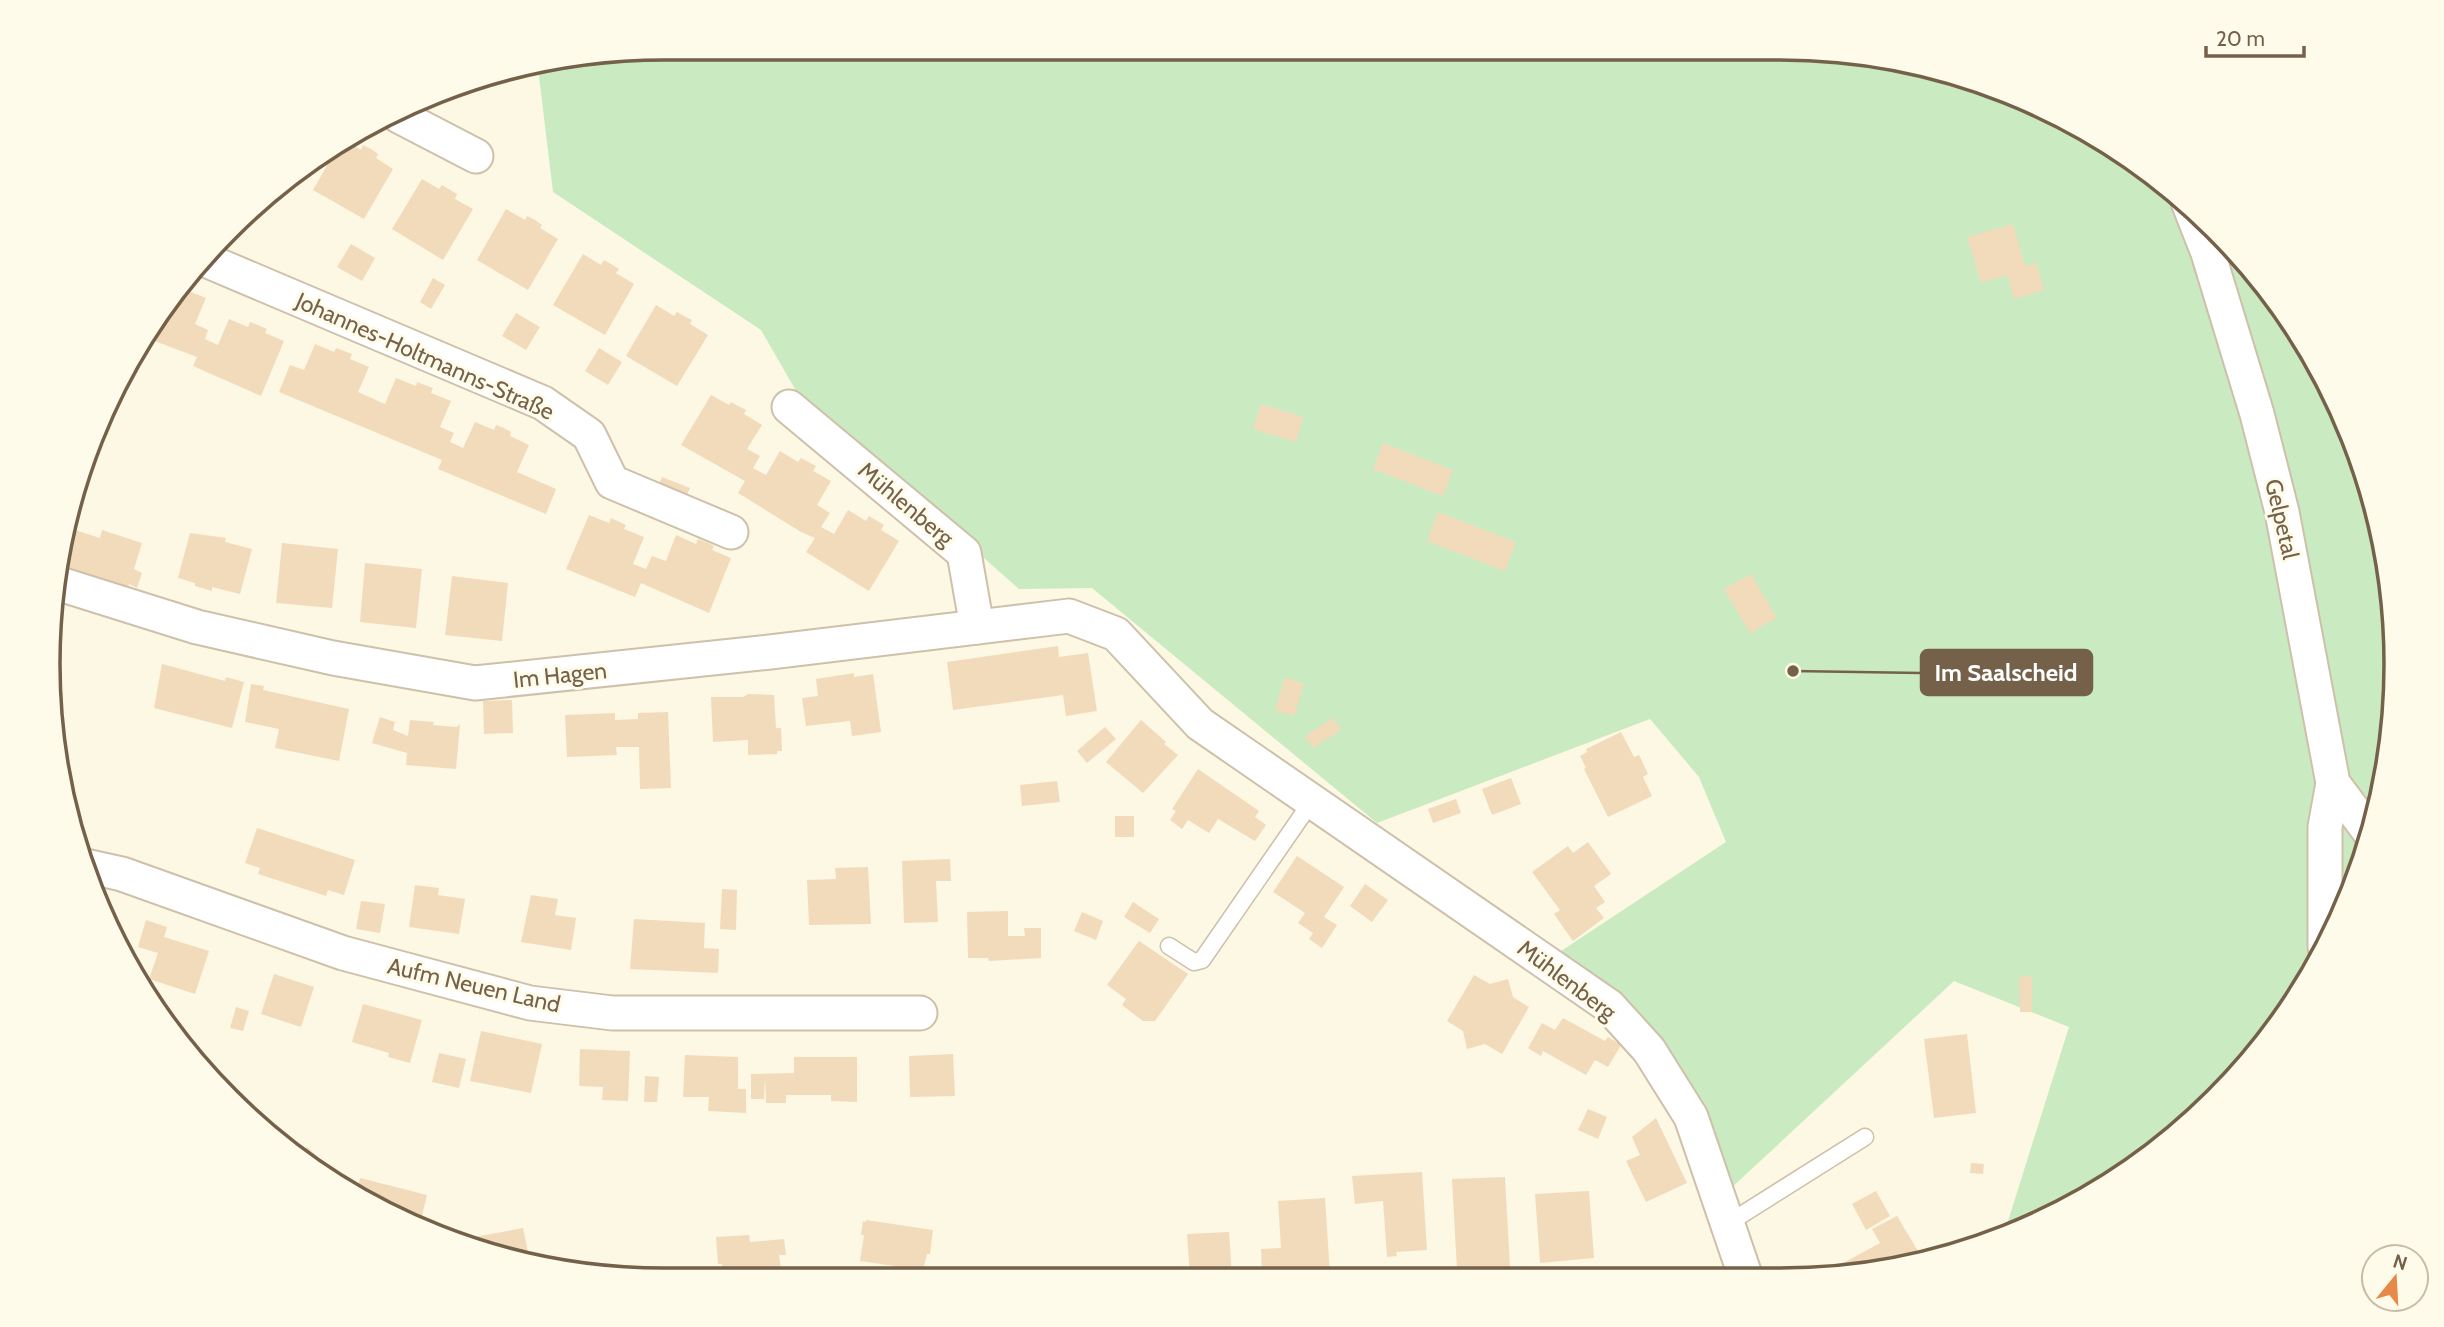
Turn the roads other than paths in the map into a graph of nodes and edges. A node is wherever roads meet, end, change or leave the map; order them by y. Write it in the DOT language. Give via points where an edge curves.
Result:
graph roads {
  1 [pos="404,118"];
  2 [pos="476,156"];
  3 [pos="2197,226"];
  4 [pos="211,262"];
  5 [pos="789,407"];
  6 [pos="731,532"];
  7 [pos="65,586"];
  8 [pos="1069,616"];
  9 [pos="977,627"];
  10 [pos="2333,783"];
  11 [pos="1312,801"];
  12 [pos="2363,823"];
  13 [pos="96,868"];
  14 [pos="2325,925"];
  15 [pos="1169,946"];
  16 [pos="920,1013"];
  17 [pos="1865,1137"];
  18 [pos="1727,1224"];
  19 [pos="1743,1268"];
  1 -- 2 [label="street"];
  3 -- 10 [label="street, Gelpetal" via="2279,499"];
  4 -- 6 [label="street, Johannes-Holtmanns-Straße" via="544,403 589,435 612,482"];
  5 -- 9 [label="street, Mühlenberg" via="964,553"];
  7 -- 9 [label="street, Im Hagen" via="197,627 333,659 475,683"];
  8 -- 9 [label="street, Im Hagen"];
  8 -- 11 [label="street, Mühlenberg" via="1116,634 1200,724"];
  10 -- 12 [label="street, Gelpetal"];
  10 -- 14 [label="street" via="2325,827"];
  11 -- 15 [label="lane" via="1202,960 1194,962"];
  11 -- 18 [label="street, Mühlenberg" via="1609,1006 1649,1050 1691,1117"];
  13 -- 16 [label="street, Aufm Neuen Land" via="343,953 530,1003 612,1013"];
  17 -- 18 [label="lane"];
  18 -- 19 [label="street, Mühlenberg"];
}
